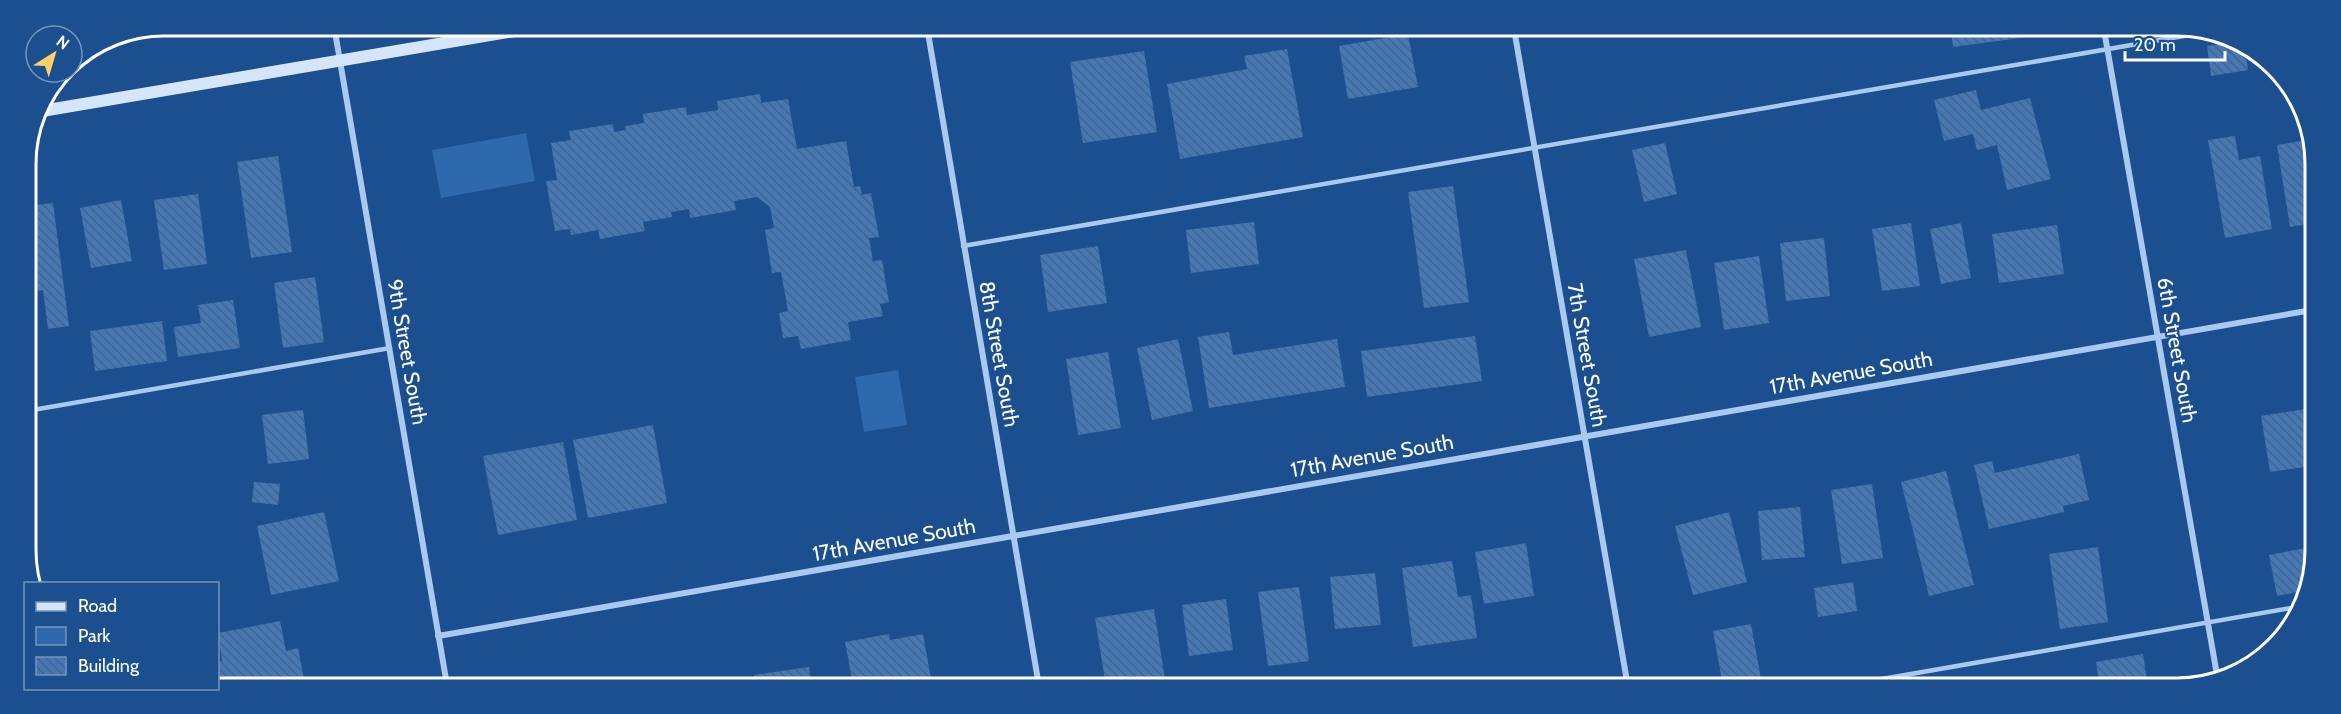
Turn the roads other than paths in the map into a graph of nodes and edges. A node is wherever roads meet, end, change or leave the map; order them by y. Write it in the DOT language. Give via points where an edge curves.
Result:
graph roads {
  1 [pos="336,36"];
  2 [pos="487,36"];
  3 [pos="928,36"];
  4 [pos="1515,36"];
  5 [pos="2105,36"];
  6 [pos="2183,36"];
  7 [pos="2107,50"];
  8 [pos="340,62"];
  9 [pos="48,110"];
  10 [pos="1535,147"];
  11 [pos="963,246"];
  12 [pos="2305,311"];
  13 [pos="2158,337"];
  14 [pos="390,348"];
  15 [pos="36,409"];
  16 [pos="1584,436"];
  17 [pos="1013,535"];
  18 [pos="2291,608"];
  19 [pos="2208,623"];
  20 [pos="438,636"];
  21 [pos="2216,672"];
  22 [pos="446,678"];
  23 [pos="1038,678"];
  24 [pos="1626,678"];
  25 [pos="1888,678"];
  1 -- 8 [label="street, 9th Street South"];
  2 -- 8 [label="street"];
  3 -- 11 [label="street, 8th Street South"];
  4 -- 10 [label="street, 7th Street South"];
  5 -- 7 [label="street, 6th Street South"];
  6 -- 7 [label="lane"];
  7 -- 10 [label="lane"];
  7 -- 13 [label="street, 6th Street South"];
  8 -- 9 [label="street"];
  8 -- 14 [label="street, 9th Street South"];
  10 -- 11 [label="lane"];
  10 -- 16 [label="street, 7th Street South"];
  11 -- 17 [label="street, 8th Street South"];
  12 -- 13 [label="street, 17th Avenue South"];
  13 -- 16 [label="street, 17th Avenue South"];
  13 -- 19 [label="street, 6th Street South"];
  14 -- 15 [label="lane"];
  14 -- 20 [label="street, 9th Street South"];
  16 -- 17 [label="street, 17th Avenue South"];
  16 -- 24 [label="street, 7th Street South"];
  17 -- 20 [label="street, 17th Avenue South"];
  17 -- 23 [label="street, 8th Street South"];
  18 -- 19 [label="lane"];
  19 -- 21 [label="street, 6th Street South"];
  19 -- 25 [label="lane"];
  20 -- 22 [label="street, 9th Street South"];
}
